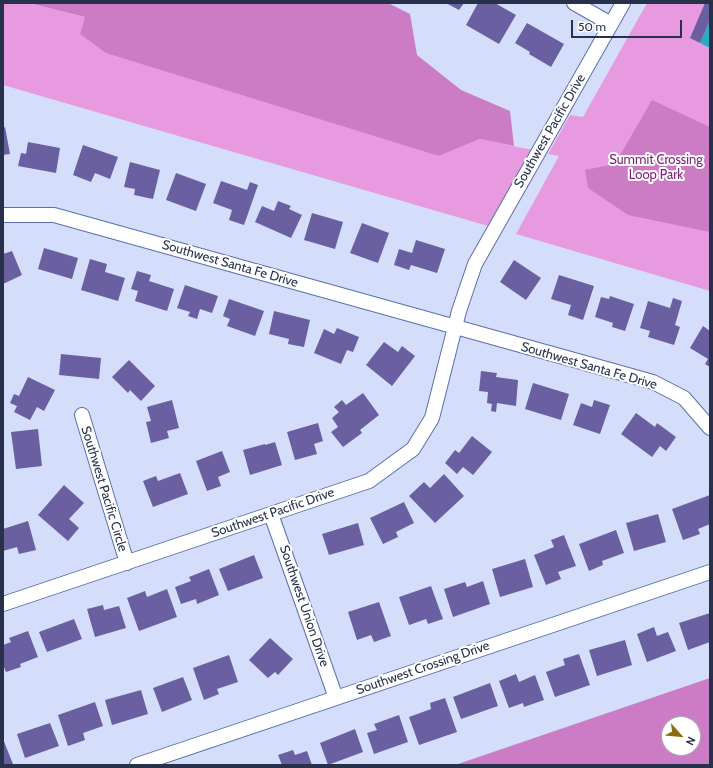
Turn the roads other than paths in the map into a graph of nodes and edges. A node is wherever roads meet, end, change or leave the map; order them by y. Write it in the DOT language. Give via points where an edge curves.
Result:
graph roads {
  1 [pos="574,3"];
  2 [pos="623,3"];
  3 [pos="611,24"];
  4 [pos="3,215"];
  5 [pos="454,327"];
  6 [pos="82,415"];
  7 [pos="710,428"];
  8 [pos="271,514"];
  9 [pos="127,563"];
  10 [pos="710,572"];
  11 [pos="3,604"];
  12 [pos="336,698"];
  13 [pos="137,765"];
  1 -- 3 [label="street"];
  2 -- 3 [label="street, Southwest Pacific Drive"];
  3 -- 5 [label="street, Southwest Pacific Drive" via="478,259"];
  4 -- 5 [label="street, Southwest Santa Fe Drive" via="54,215"];
  5 -- 7 [label="street, Southwest Santa Fe Drive" via="653,382 684,398"];
  5 -- 8 [label="street, Southwest Pacific Drive" via="432,418 413,448 369,481"];
  6 -- 9 [label="street, Southwest Pacific Circle"];
  8 -- 9 [label="street, Southwest Pacific Drive"];
  8 -- 12 [label="street, Southwest Union Drive"];
  9 -- 11 [label="street, Southwest Pacific Drive"];
  10 -- 12 [label="street, Southwest Crossing Drive"];
  12 -- 13 [label="street, Southwest Crossing Drive"];
}
